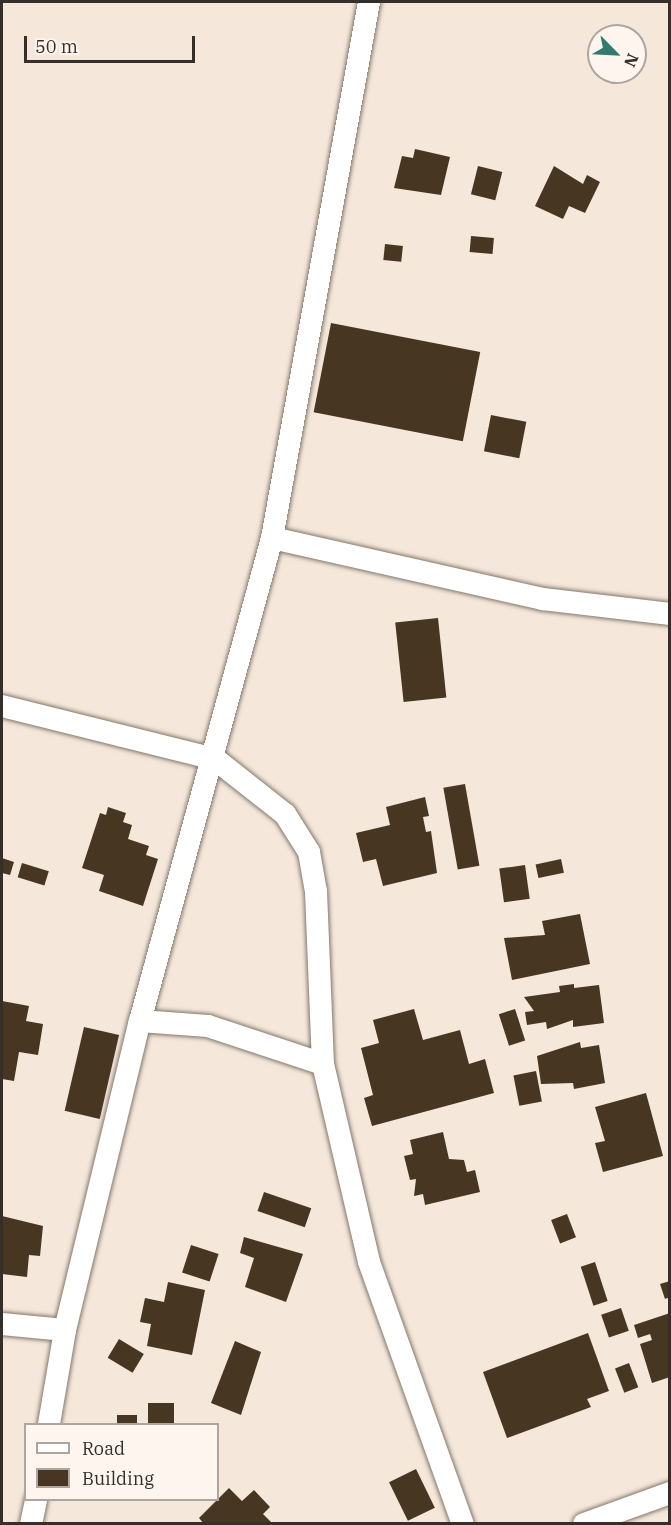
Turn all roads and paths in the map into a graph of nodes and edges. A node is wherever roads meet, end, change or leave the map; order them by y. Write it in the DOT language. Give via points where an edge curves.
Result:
graph roads {
  1 [pos="369,2"];
  2 [pos="272,537"];
  3 [pos="669,614"];
  4 [pos="2,706"];
  5 [pos="215,759"];
  6 [pos="140,1022"];
  7 [pos="323,1064"];
  8 [pos="2,1324"];
  9 [pos="65,1330"];
  10 [pos="49,1423"];
  11 [pos="669,1493"];
  12 [pos="36,1501"];
  13 [pos="32,1524"];
  14 [pos="463,1524"];
  15 [pos="585,1524"];
  1 -- 2 [label="street"];
  2 -- 3 [label="street" via="543,599"];
  2 -- 5 [label="street"];
  4 -- 5 [label="street"];
  5 -- 6 [label="street"];
  5 -- 7 [label="street" via="285,814 309,852 316,891"];
  6 -- 7 [label="street" via="208,1026"];
  6 -- 9 [label="street"];
  7 -- 14 [label="street" via="369,1262"];
  8 -- 9 [label="street"];
  9 -- 10 [label="street"];
  11 -- 15 [label="street"];
  12 -- 13 [label="street"];
}
